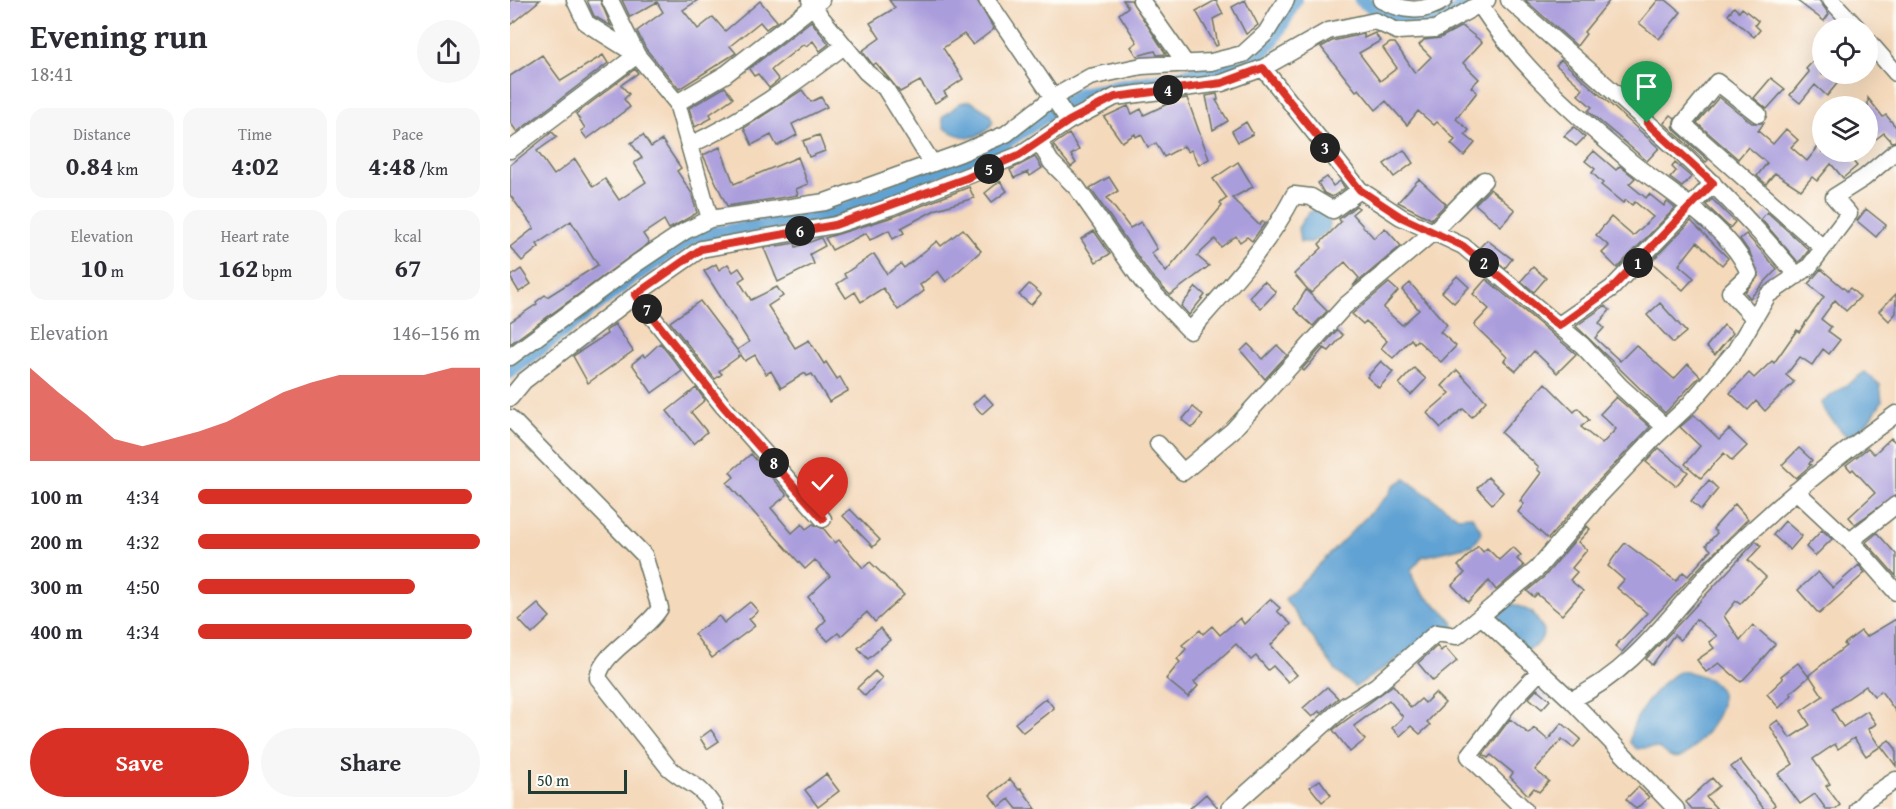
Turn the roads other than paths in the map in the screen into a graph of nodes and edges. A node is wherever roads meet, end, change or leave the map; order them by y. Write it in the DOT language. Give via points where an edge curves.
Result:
graph roads {
  1 [pos="575,0"];
  2 [pos="610,0"];
  3 [pos="987,0"];
  4 [pos="1141,0"];
  5 [pos="1286,0"];
  6 [pos="1382,0"];
  7 [pos="1444,0"];
  8 [pos="1509,0"];
  9 [pos="815,1"];
  10 [pos="1483,2"];
  11 [pos="1839,3"];
  12 [pos="1850,18"];
  13 [pos="844,46"];
  14 [pos="1878,52"];
  15 [pos="637,55"];
  16 [pos="1186,64"];
  17 [pos="1263,68"];
  18 [pos="1896,73"];
  19 [pos="1053,98"];
  20 [pos="677,103"];
  21 [pos="1758,114"];
  22 [pos="1069,121"];
  23 [pos="1039,142"];
  24 [pos="690,145"];
  25 [pos="510,150"];
  26 [pos="1896,151"];
  27 [pos="932,163"];
  28 [pos="1484,180"];
  29 [pos="1713,183"];
  30 [pos="1360,190"];
  31 [pos="1691,209"];
  32 [pos="710,219"];
  33 [pos="1432,233"];
  34 [pos="1823,248"];
  35 [pos="1797,276"];
  36 [pos="635,295"];
  37 [pos="1754,318"];
  38 [pos="1559,326"];
  39 [pos="510,357"];
  40 [pos="510,399"];
  41 [pos="1896,414"];
  42 [pos="510,418"];
  43 [pos="1665,427"];
  44 [pos="1158,444"];
  45 [pos="1796,491"];
  46 [pos="1896,505"];
  47 [pos="823,519"];
  48 [pos="1850,540"];
  49 [pos="1896,592"];
  50 [pos="1481,616"];
  51 [pos="1540,671"];
  52 [pos="1571,700"];
  53 [pos="1896,780"];
  54 [pos="716,809"];
  55 [pos="1229,809"];
  56 [pos="1524,809"];
  57 [pos="1676,809"];
  58 [pos="1858,809"];
  1 -- 15 [label="street" via="586,23"];
  2 -- 15 [label="street"];
  3 -- 19 [label="street"];
  4 -- 16 [label="street"];
  5 -- 16 [label="street" via="1266,33 1243,54"];
  6 -- 7 [label="street" via="1397,8 1421,10"];
  8 -- 29 [label="street"];
  9 -- 13 [label="street"];
  9 -- 20 [label="street" via="726,74"];
  10 -- 17 [label="street" via="1435,29 1397,31 1375,21 1328,32"];
  10 -- 31 [label="street" via="1503,41 1551,93"];
  11 -- 12 [label="street"];
  13 -- 24 [label="street" via="728,128"];
  13 -- 27 [label="street" via="885,88"];
  14 -- 18 [label="street"];
  15 -- 20 [label="street"];
  15 -- 25 [label="street"];
  16 -- 19 [label="street" via="1142,66 1090,77"];
  17 -- 22 [label="street" via="1222,83 1115,97"];
  17 -- 30 [label="street"];
  19 -- 22 [label="street"];
  19 -- 27 [label="street" via="1006,134"];
  20 -- 24 [label="street"];
  21 -- 34 [label="street" via="1717,82 1683,123"];
  22 -- 23 [label="street"];
  23 -- 30 [label="street" via="1051,162 1077,188 1142,281 1190,331 1246,268 1272,234 1294,195 1311,197 1333,210"];
  23 -- 36 [label="street" via="967,178 835,225 701,249"];
  24 -- 32 [label="street"];
  26 -- 34 [label="street" via="1834,197 1850,212"];
  27 -- 32 [label="street" via="825,202"];
  28 -- 33 [label="street"];
  29 -- 31 [label="street"];
  29 -- 35 [label="street"];
  30 -- 33 [label="street"];
  31 -- 37 [label="street" via="1719,233 1745,264 1749,274 1730,292"];
  31 -- 38 [label="street" via="1612,288"];
  32 -- 39 [label="street" via="684,231 637,263"];
  33 -- 38 [label="street" via="1463,246"];
  33 -- 44 [label="street" via="1345,306 1232,432 1183,472"];
  34 -- 35 [label="street"];
  35 -- 37 [label="street" via="1768,295"];
  36 -- 40 [label="street" via="524,381"];
  36 -- 47 [label="street" via="723,406"];
  37 -- 43 [label="street" via="1735,351"];
  38 -- 43 [label="street"];
  41 -- 45 [label="street"];
  42 -- 54 [label="street" via="644,555 660,608 638,634 605,661 598,678 668,767 699,787"];
  43 -- 50 [label="street" via="1537,568"];
  45 -- 48 [label="street"];
  45 -- 52 [label="street" via="1726,555 1629,662"];
  46 -- 48 [label="street"];
  48 -- 49 [label="street"];
  50 -- 51 [label="street"];
  50 -- 55 [label="street" via="1457,636 1436,633 1376,686 1346,705"];
  51 -- 52 [label="street"];
  51 -- 56 [label="street" via="1469,756"];
  52 -- 57 [label="street"];
  53 -- 58 [label="street"];
}
